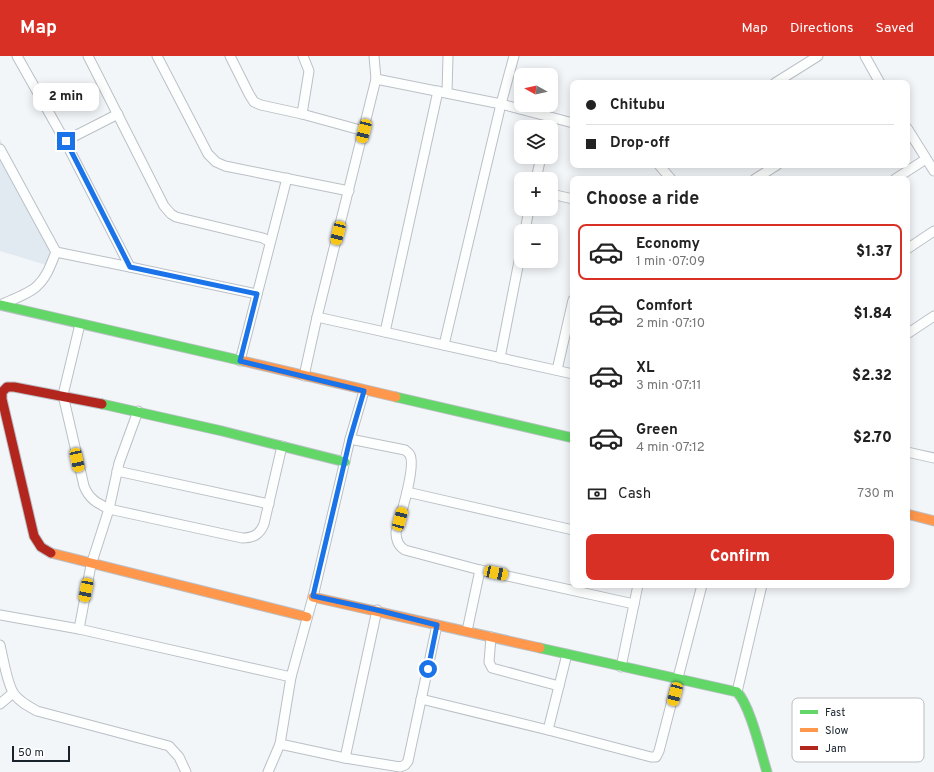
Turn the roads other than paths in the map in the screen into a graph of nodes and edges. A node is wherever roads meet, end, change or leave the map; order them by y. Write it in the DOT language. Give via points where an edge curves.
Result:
graph roads {
  1 [pos="17,56"];
  2 [pos="158,56"];
  3 [pos="230,56"];
  4 [pos="303,56"];
  5 [pos="374,56"];
  6 [pos="448,56"];
  7 [pos="514,56"];
  8 [pos="818,56"];
  9 [pos="865,56"];
  10 [pos="90,57"];
  11 [pos="376,79"];
  12 [pos="780,80"];
  13 [pos="878,80"];
  14 [pos="443,92"];
  15 [pos="500,104"];
  16 [pos="118,114"];
  17 [pos="302,114"];
  18 [pos="551,117"];
  19 [pos="550,120"];
  20 [pos="570,122"];
  21 [pos="364,131"];
  22 [pos="910,133"];
  23 [pos="66,141"];
  24 [pos="0,149"];
  25 [pos="926,159"];
  26 [pos="662,168"];
  27 [pos="772,168"];
  28 [pos="934,171"];
  29 [pos="668,176"];
  30 [pos="760,176"];
  31 [pos="900,176"];
  32 [pos="287,178"];
  33 [pos="349,191"];
  34 [pos="558,196"];
  35 [pos="570,198"];
  36 [pos="934,231"];
  37 [pos="270,242"];
  38 [pos="910,247"];
  39 [pos="56,252"];
  40 [pos="130,267"];
  41 [pos="518,268"];
  42 [pos="257,294"];
  43 [pos="0,305"];
  44 [pos="570,313"];
  45 [pos="934,316"];
  46 [pos="317,317"];
  47 [pos="80,324"];
  48 [pos="910,329"];
  49 [pos="384,332"];
  50 [pos="444,345"];
  51 [pos="500,358"];
  52 [pos="240,361"];
  53 [pos="557,370"];
  54 [pos="570,373"];
  55 [pos="304,376"];
  56 [pos="364,391"];
  57 [pos="63,395"];
  58 [pos="138,411"];
  59 [pos="570,437"];
  60 [pos="350,439"];
  61 [pos="282,446"];
  62 [pos="910,453"];
  63 [pos="934,458"];
  64 [pos="345,462"];
  65 [pos="117,471"];
  66 [pos="407,492"];
  67 [pos="269,504"];
  68 [pos="109,509"];
  69 [pos="910,515"];
  70 [pos="934,521"];
  71 [pos="570,529"];
  72 [pos="92,565"];
  73 [pos="480,570"];
  74 [pos="637,588"];
  75 [pos="701,588"];
  76 [pos="761,588"];
  77 [pos="313,596"];
  78 [pos="634,604"];
  79 [pos="377,610"];
  80 [pos="0,615"];
  81 [pos="307,617"];
  82 [pos="437,625"];
  83 [pos="79,629"];
  84 [pos="467,631"];
  85 [pos="492,637"];
  86 [pos="0,645"];
  87 [pos="568,654"];
  88 [pos="621,667"];
  89 [pos="292,677"];
  90 [pos="679,679"];
  91 [pos="559,686"];
  92 [pos="737,692"];
  93 [pos="13,693"];
  94 [pos="421,699"];
  95 [pos="0,704"];
  96 [pos="548,730"];
  97 [pos="280,744"];
  98 [pos="345,758"];
  99 [pos="186,772"];
  100 [pos="268,772"];
  101 [pos="767,772"];
  1 -- 23 [label="street"];
  2 -- 32 [label="street" via="208,154 216,162"];
  3 -- 17 [label="street" via="254,102"];
  4 -- 17 [label="street" via="309,70"];
  5 -- 11 [label="street"];
  6 -- 14 [label="street"];
  7 -- 15 [label="street"];
  8 -- 12 [label="street"];
  9 -- 13 [label="street"];
  10 -- 16 [label="street"];
  11 -- 14 [label="street"];
  11 -- 21 [label="street"];
  14 -- 15 [label="street"];
  14 -- 49 [label="street"];
  15 -- 18 [label="street"];
  15 -- 50 [label="street"];
  16 -- 23 [label="street"];
  16 -- 37 [label="street" via="170,214"];
  17 -- 21 [label="street"];
  18 -- 19 [label="street"];
  18 -- 20 [label="street"];
  21 -- 33 [label="street"];
  22 -- 25 [label="street"];
  23 -- 40 [label="street"];
  24 -- 39 [label="street"];
  25 -- 28 [label="street"];
  25 -- 31 [label="street"];
  26 -- 29 [label="street"];
  27 -- 30 [label="street"];
  32 -- 33 [label="street"];
  32 -- 37 [label="street"];
  33 -- 46 [label="street"];
  34 -- 35 [label="street"];
  36 -- 38 [label="street"];
  37 -- 42 [label="street"];
  39 -- 40 [label="street"];
  39 -- 43 [label="street" via="46,275 37,286 28,293"];
  40 -- 42 [label="street"];
  41 -- 51 [label="street"];
  42 -- 52 [label="street"];
  43 -- 47 [label="street"];
  44 -- 53 [label="street"];
  45 -- 48 [label="street"];
  46 -- 49 [label="street"];
  46 -- 55 [label="street"];
  47 -- 52 [label="street"];
  47 -- 57 [label="street"];
  49 -- 50 [label="street"];
  50 -- 51 [label="street"];
  51 -- 53 [label="street"];
  52 -- 55 [label="street"];
  53 -- 54 [label="street"];
  55 -- 56 [label="street"];
  56 -- 59 [label="street"];
  56 -- 60 [label="street"];
  57 -- 58 [label="street"];
  57 -- 68 [label="street" via="84,486 95,503"];
  57 -- 72 [label="street" via="14,386 7,387 2,392 2,399 34,536 41,547 50,553"];
  58 -- 61 [label="street"];
  58 -- 65 [label="street"];
  60 -- 64 [label="street"];
  60 -- 66 [label="street" via="405,450 410,455 411,466"];
  61 -- 64 [label="street"];
  61 -- 67 [label="street"];
  62 -- 63 [label="street"];
  64 -- 77 [label="street"];
  65 -- 67 [label="street"];
  65 -- 68 [label="street"];
  66 -- 71 [label="street"];
  66 -- 73 [label="street" via="396,532 396,539 401,548"];
  67 -- 68 [label="street" via="262,530 250,538"];
  68 -- 72 [label="street"];
  69 -- 70 [label="street"];
  72 -- 81 [label="street"];
  72 -- 83 [label="street"];
  73 -- 78 [label="street"];
  73 -- 84 [label="street"];
  74 -- 78 [label="street"];
  75 -- 90 [label="street"];
  76 -- 92 [label="street"];
  77 -- 79 [label="street"];
  77 -- 81 [label="street"];
  78 -- 88 [label="street"];
  79 -- 82 [label="street"];
  79 -- 98 [label="street"];
  80 -- 83 [label="street"];
  81 -- 89 [label="street"];
  82 -- 84 [label="street"];
  82 -- 94 [label="street"];
  83 -- 89 [label="street"];
  84 -- 85 [label="street"];
  85 -- 87 [label="street"];
  85 -- 91 [label="street" via="489,662 492,668"];
  86 -- 93 [label="street"];
  87 -- 88 [label="street"];
  87 -- 91 [label="street"];
  88 -- 90 [label="street"];
  89 -- 97 [label="street"];
  90 -- 92 [label="street"];
  90 -- 96 [label="street" via="656,757"];
  91 -- 96 [label="street"];
  92 -- 101 [label="street" via="748,712"];
  93 -- 95 [label="street"];
  93 -- 99 [label="street" via="37,711 169,746"];
  94 -- 96 [label="street"];
  94 -- 98 [label="street" via="405,765 400,767"];
  97 -- 98 [label="street"];
  97 -- 100 [label="street"];
}
